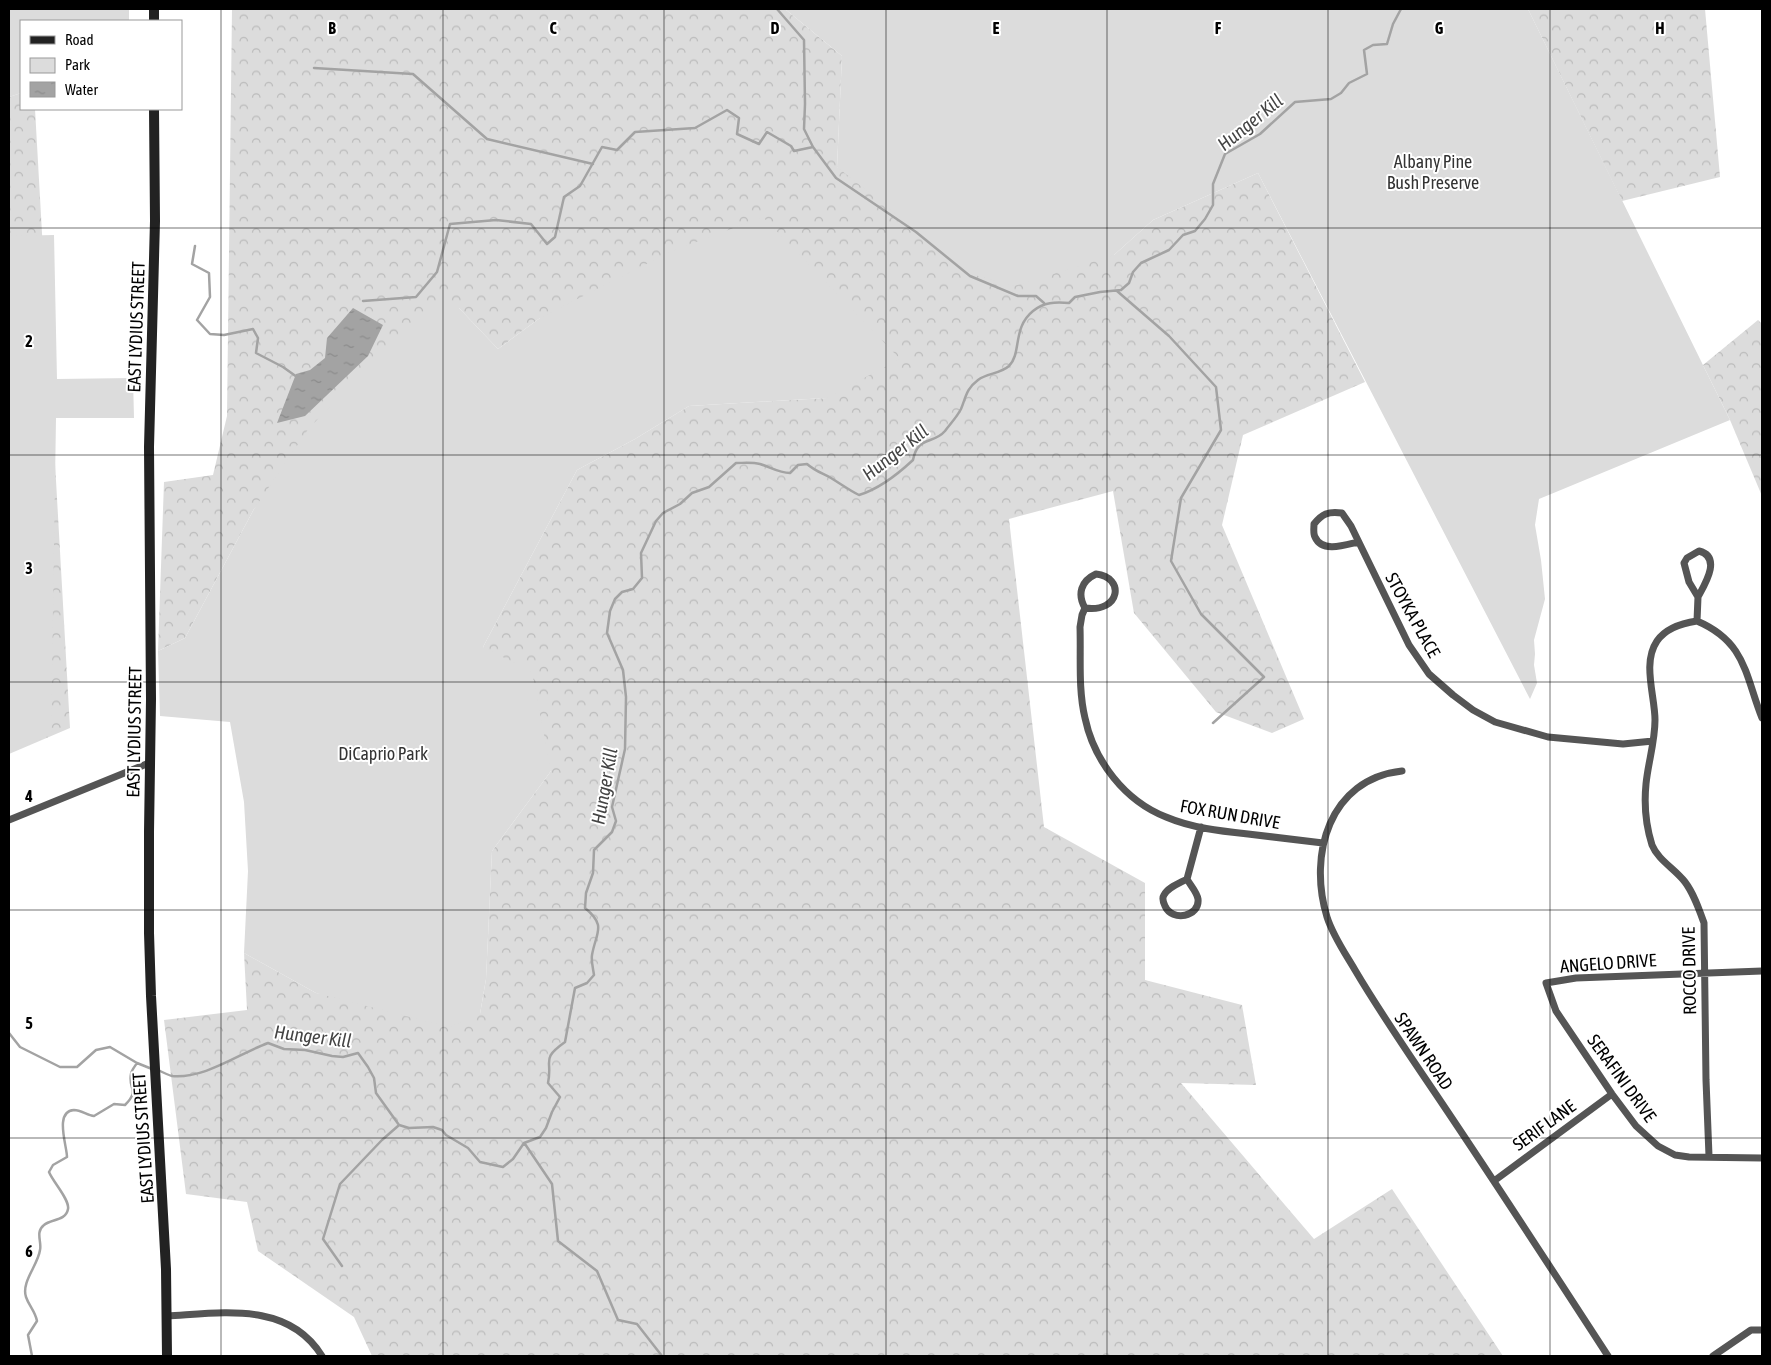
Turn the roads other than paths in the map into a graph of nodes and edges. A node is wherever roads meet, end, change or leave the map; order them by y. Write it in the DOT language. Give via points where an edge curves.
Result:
graph roads {
  1 [pos="154,110"];
  2 [pos="1358,542"];
  3 [pos="1698,597"];
  4 [pos="1085,608"];
  5 [pos="1697,621"];
  6 [pos="1762,718"];
  7 [pos="1653,741"];
  8 [pos="150,763"];
  9 [pos="1402,770"];
  10 [pos="9,820"];
  11 [pos="1201,827"];
  12 [pos="1323,843"];
  13 [pos="1187,879"];
  14 [pos="1762,971"];
  15 [pos="1704,972"];
  16 [pos="1546,983"];
  17 [pos="1612,1094"];
  18 [pos="1709,1156"];
  19 [pos="1762,1158"];
  20 [pos="1494,1181"];
  21 [pos="167,1316"];
  22 [pos="1762,1330"];
  23 [pos="167,1356"];
  24 [pos="322,1356"];
  25 [pos="1608,1356"];
  26 [pos="1713,1356"];
  1 -- 8 [label="street, EAST LYDIUS STREET" via="155,221 149,446"];
  2 -- 2 [label="street, STOYKA PLACE" via="1342,513 1330,511 1314,524 1314,536 1321,544 1331,547"];
  2 -- 7 [label="street, STOYKA PLACE" via="1409,646 1429,674 1473,710 1495,722 1548,737 1623,744"];
  3 -- 3 [label="street" via="1712,564 1710,558 1699,551 1684,563 1689,582"];
  3 -- 5 [label="street"];
  4 -- 4 [label="street, FOX RUN DRIVE" via="1080,597 1083,584 1096,574 1109,580 1115,591 1111,604 1096,610"];
  4 -- 11 [label="street, FOX RUN DRIVE" via="1080,627 1084,717 1101,759 1126,792 1145,806 1166,818"];
  5 -- 6 [label="street" via="1712,628 1739,654"];
  5 -- 7 [label="street, ROCCO DRIVE" via="1670,630 1657,641 1651,657"];
  7 -- 15 [label="street, ROCCO DRIVE" via="1645,806 1653,847 1684,881 1695,900 1704,923"];
  8 -- 10 [label="street"];
  8 -- 21 [label="street, EAST LYDIUS STREET" via="150,996"];
  9 -- 12 [label="street, SPAWN ROAD" via="1372,779 1355,790 1335,814"];
  11 -- 12 [label="street, FOX RUN DRIVE"];
  11 -- 13 [label="street"];
  12 -- 20 [label="street, SPAWN ROAD" via="1324,905 1335,936 1382,1014"];
  13 -- 13 [label="street" via="1171,888 1162,901 1166,910 1177,916 1187,915 1197,905 1196,893"];
  14 -- 15 [label="street, ANGELO DRIVE"];
  15 -- 16 [label="street, ANGELO DRIVE" via="1576,978"];
  15 -- 18 [label="street, ROCCO DRIVE"];
  16 -- 17 [label="street, SERAFINI DRIVE" via="1556,1011"];
  17 -- 18 [label="street, SERAFINI DRIVE" via="1636,1126 1658,1146 1675,1155"];
  17 -- 20 [label="street, SERIF LANE"];
  18 -- 19 [label="street, SERAFINI DRIVE"];
  20 -- 25 [label="street, SPAWN ROAD"];
  21 -- 23 [label="street, EAST LYDIUS STREET"];
  21 -- 24 [label="street" via="237,1312 276,1318 311,1341"];
  22 -- 26 [label="street" via="1751,1330"];
}
